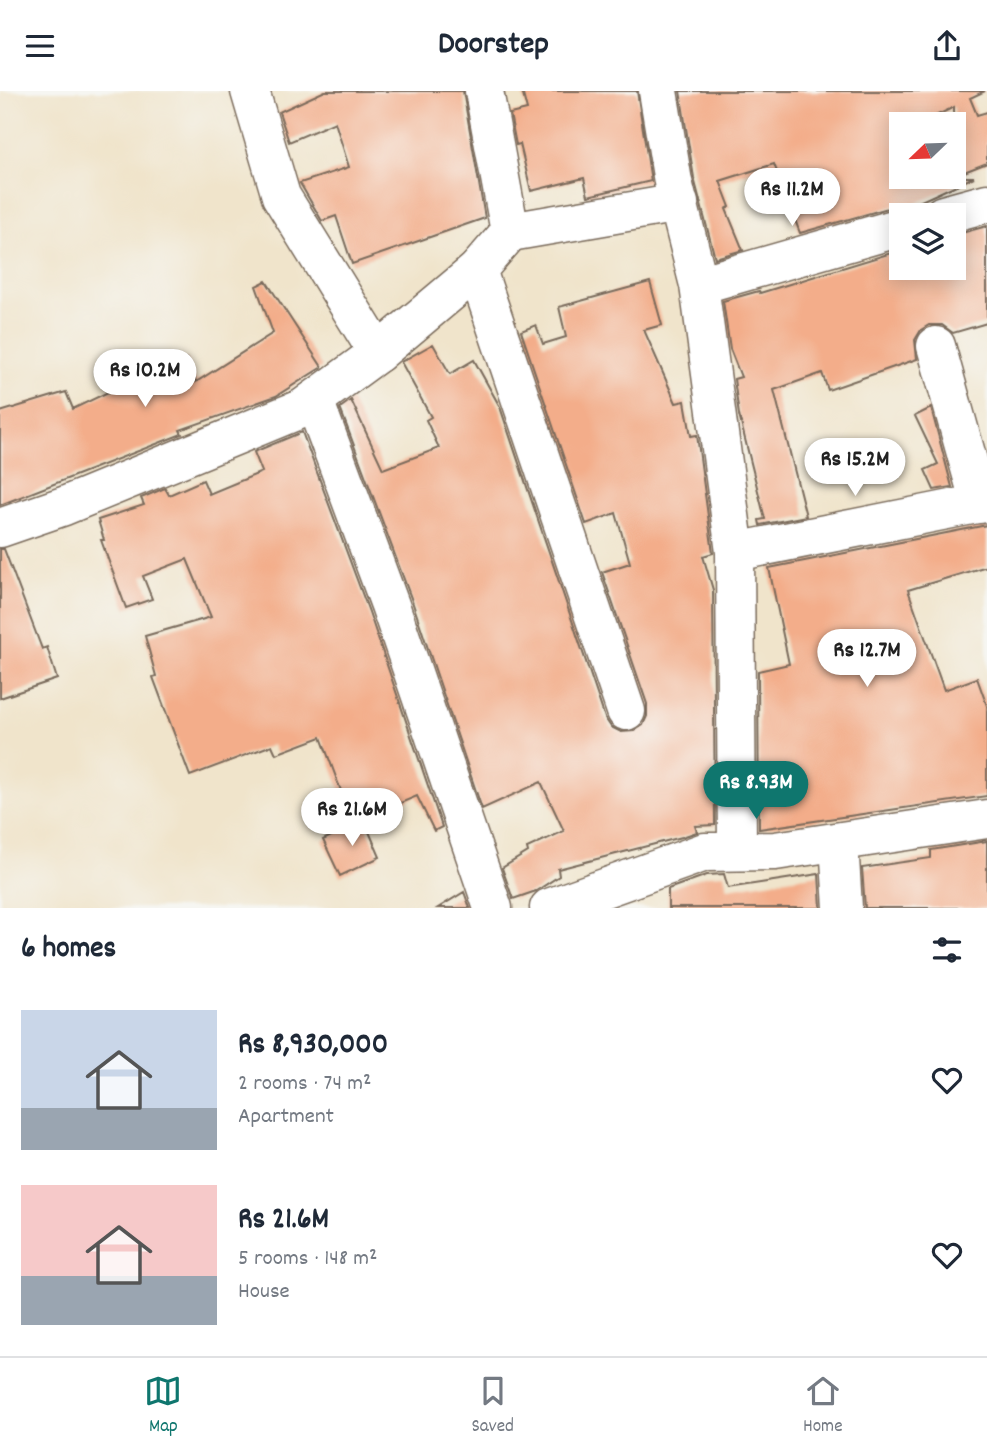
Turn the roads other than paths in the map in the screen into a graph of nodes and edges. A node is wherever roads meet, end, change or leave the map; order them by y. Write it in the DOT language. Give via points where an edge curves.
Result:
graph roads {
  1 [pos="250,91"];
  2 [pos="484,91"];
  3 [pos="659,91"];
  4 [pos="679,203"];
  5 [pos="987,203"];
  6 [pos="966,209"];
  7 [pos="889,230"];
  8 [pos="510,232"];
  9 [pos="477,270"];
  10 [pos="699,285"];
  11 [pos="936,346"];
  12 [pos="379,353"];
  13 [pos="314,400"];
  14 [pos="984,503"];
  15 [pos="0,528"];
  16 [pos="735,552"];
  17 [pos="626,711"];
  18 [pos="987,819"];
  19 [pos="839,842"];
  20 [pos="737,850"];
  21 [pos="595,899"];
  22 [pos="493,908"];
  23 [pos="549,908"];
  24 [pos="843,908"];
  1 -- 12 [label="street" via="281,196"];
  2 -- 8 [label="street"];
  3 -- 4 [label="street"];
  4 -- 8 [label="street"];
  4 -- 10 [label="street"];
  5 -- 6 [label="street"];
  7 -- 10 [label="street"];
  8 -- 9 [label="street"];
  9 -- 12 [label="street"];
  9 -- 17 [label="street"];
  10 -- 16 [label="street"];
  11 -- 14 [label="street"];
  12 -- 13 [label="street"];
  13 -- 15 [label="street" via="76,501"];
  13 -- 22 [label="street" via="390,605"];
  14 -- 16 [label="street"];
  16 -- 20 [label="street"];
  18 -- 19 [label="street"];
  19 -- 20 [label="street" via="775,852"];
  19 -- 24 [label="street"];
  20 -- 21 [label="street" via="705,852"];
  21 -- 23 [label="street"];
}
